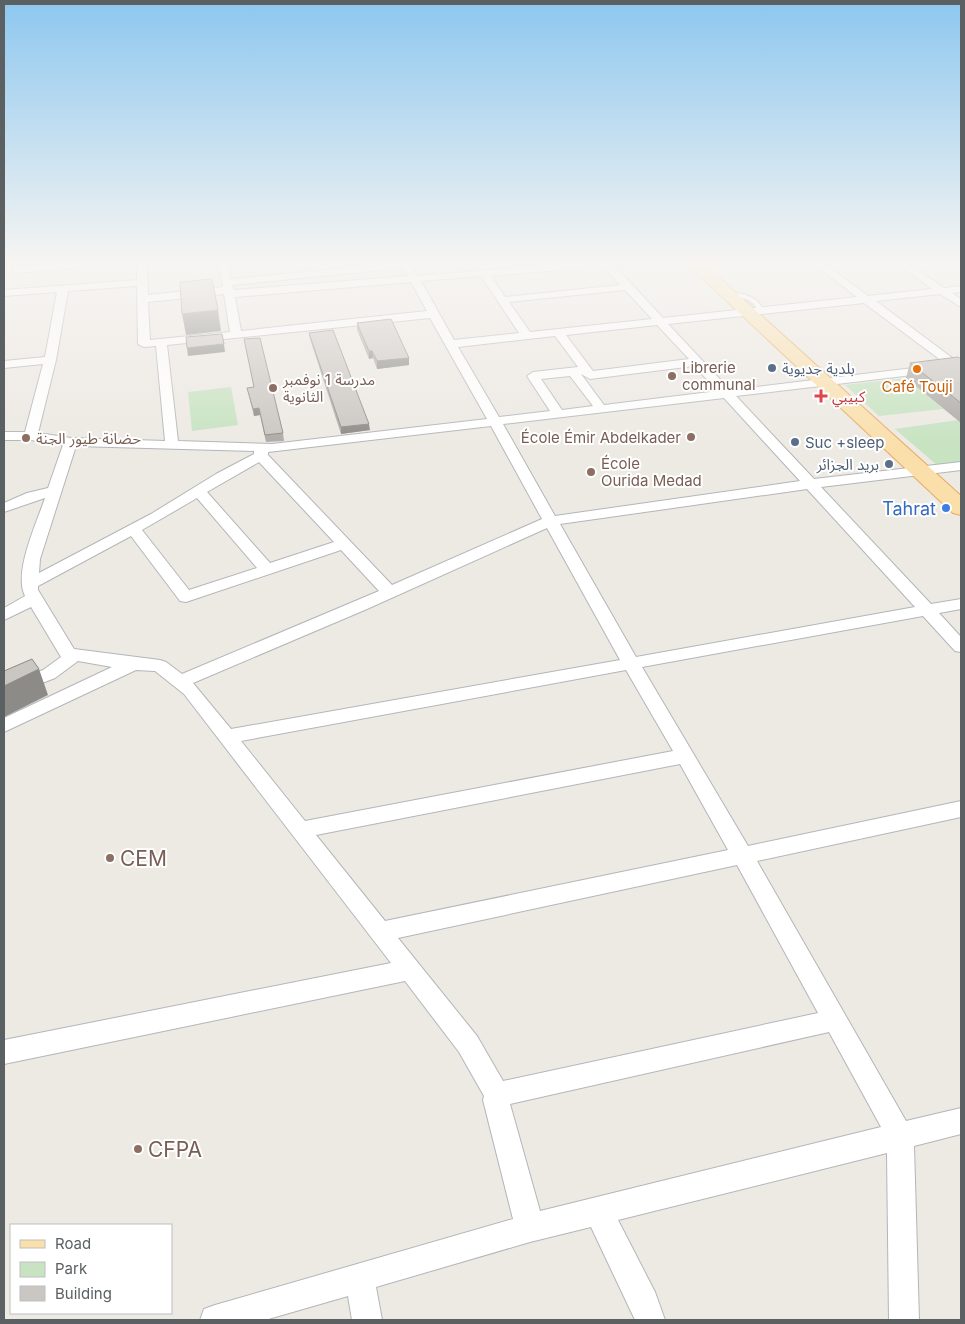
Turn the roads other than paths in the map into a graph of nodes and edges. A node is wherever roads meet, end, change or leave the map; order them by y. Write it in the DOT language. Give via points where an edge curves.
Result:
graph roads {
  1 [pos="57,323"];
  2 [pos="143,323"];
  3 [pos="234,323"];
  4 [pos="342,323"];
  5 [pos="438,323"];
  6 [pos="518,323"];
  7 [pos="642,323"];
  8 [pos="660,323"];
  9 [pos="765,323"];
  10 [pos="898,323"];
  11 [pos="559,332"];
  12 [pos="236,333"];
  13 [pos="527,336"];
  14 [pos="161,342"];
  15 [pos="450,344"];
  16 [pos="50,360"];
  17 [pos="696,362"];
  18 [pos="4,364"];
  19 [pos="960,368"];
  20 [pos="587,370"];
  21 [pos="573,372"];
  22 [pos="824,383"];
  23 [pos="726,394"];
  24 [pos="602,410"];
  25 [pos="559,415"];
  26 [pos="494,423"];
  27 [pos="4,436"];
  28 [pos="32,436"];
  29 [pos="71,442"];
  30 [pos="172,445"];
  31 [pos="261,452"];
  32 [pos="961,466"];
  33 [pos="921,471"];
  34 [pos="810,484"];
  35 [pos="199,490"];
  36 [pos="56,491"];
  37 [pos="4,508"];
  38 [pos="961,508"];
  39 [pos="550,521"];
  40 [pos="133,529"];
  41 [pos="343,544"];
  42 [pos="267,570"];
  43 [pos="32,591"];
  44 [pos="389,592"];
  45 [pos="961,604"];
  46 [pos="926,609"];
  47 [pos="4,615"];
  48 [pos="961,647"];
  49 [pos="75,655"];
  50 [pos="631,663"];
  51 [pos="133,664"];
  52 [pos="179,682"];
  53 [pos="4,692"];
  54 [pos="4,726"];
  55 [pos="226,737"];
  56 [pos="685,756"];
  57 [pos="961,809"];
  58 [pos="299,830"];
  59 [pos="743,856"];
  60 [pos="379,932"];
  61 [pos="409,970"];
  62 [pos="835,1020"];
  63 [pos="4,1052"];
  64 [pos="497,1096"];
  65 [pos="961,1121"];
  66 [pos="900,1136"];
  67 [pos="598,1211"];
  68 [pos="530,1228"];
  69 [pos="360,1278"];
  70 [pos="215,1320"];
  71 [pos="367,1320"];
  72 [pos="650,1320"];
  73 [pos="904,1320"];
  1 -- 16 [label="street"];
  2 -- 14 [label="street" via="144,344"];
  3 -- 12 [label="street"];
  4 -- 12 [label="street"];
  5 -- 15 [label="street"];
  6 -- 13 [label="street"];
  7 -- 11 [label="street"];
  8 -- 17 [label="street"];
  9 -- 22 [label="main road"];
  10 -- 19 [label="street"];
  11 -- 13 [label="street"];
  11 -- 20 [label="street"];
  12 -- 14 [label="street"];
  13 -- 15 [label="street"];
  14 -- 30 [label="street"];
  15 -- 26 [label="street"];
  16 -- 18 [label="street"];
  16 -- 28 [label="street"];
  17 -- 20 [label="street" via="590,375"];
  17 -- 23 [label="street"];
  19 -- 22 [label="street"];
  20 -- 21 [label="street"];
  21 -- 24 [label="street"];
  21 -- 25 [label="street" via="533,376"];
  22 -- 23 [label="street"];
  22 -- 33 [label="main road"];
  23 -- 24 [label="street"];
  23 -- 34 [label="street"];
  24 -- 25 [label="street"];
  25 -- 26 [label="street"];
  26 -- 31 [label="street" via="272,448"];
  26 -- 39 [label="street"];
  27 -- 28 [label="street"];
  28 -- 29 [label="street"];
  29 -- 30 [label="street"];
  29 -- 36 [label="street"];
  30 -- 31 [label="street"];
  31 -- 35 [label="street"];
  31 -- 41 [label="street"];
  32 -- 33 [label="street"];
  33 -- 34 [label="street"];
  33 -- 38 [label="main road"];
  34 -- 39 [label="street"];
  34 -- 46 [label="street"];
  35 -- 40 [label="street"];
  35 -- 42 [label="street"];
  36 -- 37 [label="street" via="32,496"];
  36 -- 43 [label="street" via="32,559"];
  39 -- 44 [label="street"];
  39 -- 50 [label="street"];
  40 -- 42 [label="street" via="186,597"];
  40 -- 43 [label="street"];
  41 -- 42 [label="street"];
  41 -- 44 [label="street"];
  43 -- 47 [label="street"];
  43 -- 49 [label="street" via="68,654"];
  44 -- 52 [label="street"];
  45 -- 46 [label="street"];
  46 -- 48 [label="street"];
  46 -- 50 [label="street"];
  49 -- 51 [label="street"];
  49 -- 53 [label="street" via="49,674"];
  50 -- 55 [label="street"];
  50 -- 56 [label="street"];
  51 -- 52 [label="street" via="160,666"];
  51 -- 54 [label="street"];
  52 -- 55 [label="street" via="190,690"];
  55 -- 58 [label="street"];
  56 -- 58 [label="street"];
  56 -- 59 [label="street"];
  57 -- 59 [label="street"];
  58 -- 60 [label="street"];
  59 -- 60 [label="street"];
  59 -- 62 [label="street"];
  60 -- 61 [label="street"];
  61 -- 63 [label="street"];
  61 -- 64 [label="street" via="468,1044"];
  62 -- 64 [label="street"];
  62 -- 66 [label="street"];
  64 -- 68 [label="street"];
  65 -- 66 [label="street"];
  66 -- 67 [label="street"];
  66 -- 73 [label="street"];
  67 -- 68 [label="street"];
  67 -- 72 [label="street"];
  68 -- 69 [label="street"];
  69 -- 70 [label="street"];
  69 -- 71 [label="street"];
}
